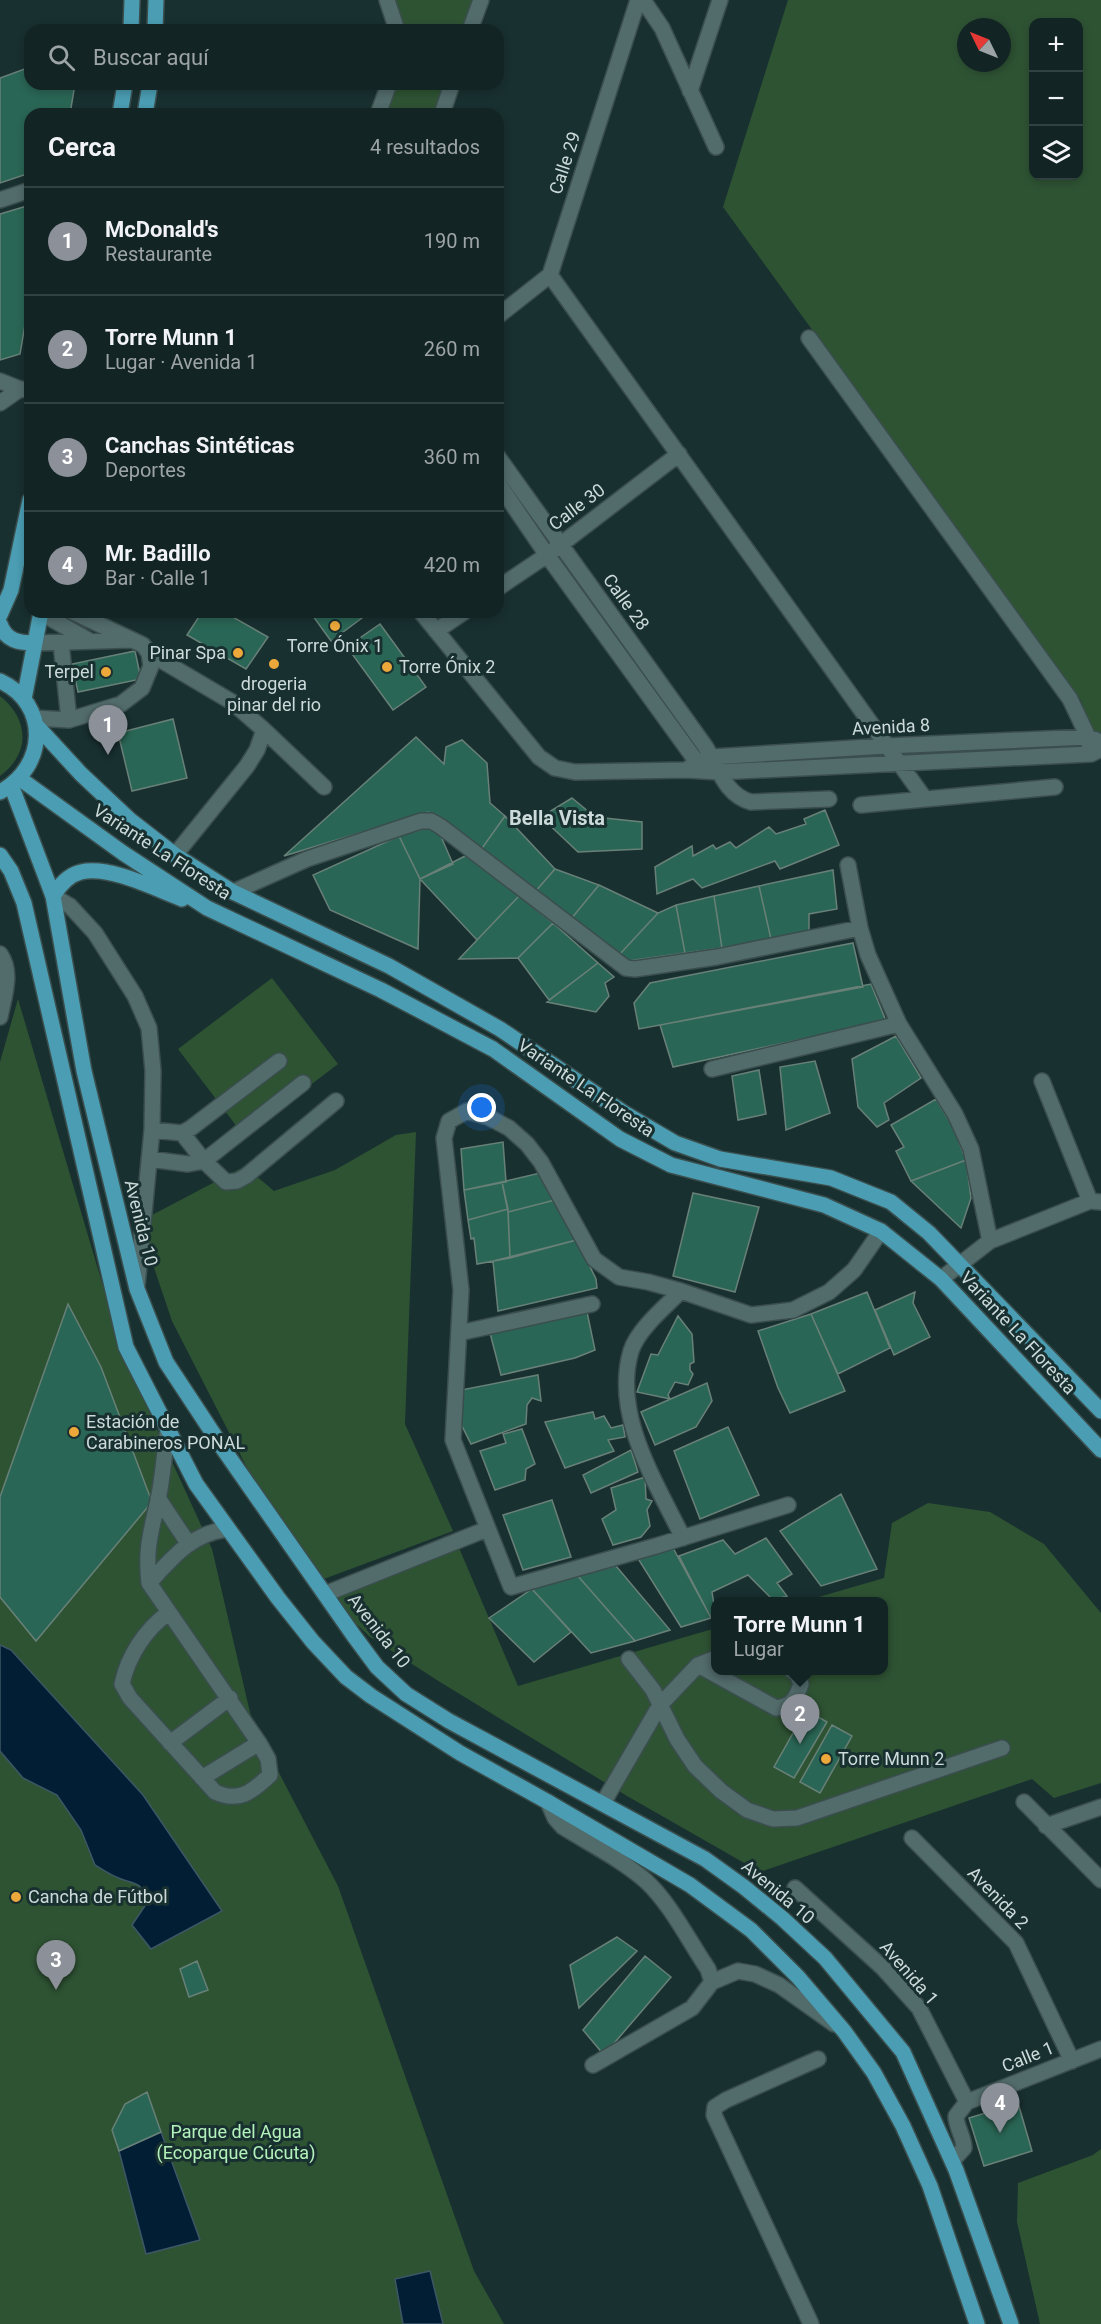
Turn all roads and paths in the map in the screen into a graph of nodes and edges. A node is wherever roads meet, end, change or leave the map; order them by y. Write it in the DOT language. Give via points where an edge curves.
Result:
graph roads {
  1 [pos="132,0"];
  2 [pos="156,0"];
  3 [pos="387,0"];
  4 [pos="481,0"];
  5 [pos="638,0"];
  6 [pos="643,0"];
  7 [pos="720,0"];
  8 [pos="131,24"];
  9 [pos="155,24"];
  10 [pos="395,24"];
  11 [pos="473,24"];
  12 [pos="124,90"];
  13 [pos="149,90"];
  14 [pos="386,90"];
  15 [pos="450,90"];
  16 [pos="690,91"];
  17 [pos="121,108"];
  18 [pos="146,108"];
  19 [pos="380,108"];
  20 [pos="444,108"];
  21 [pos="716,147"];
  22 [pos="24,192"];
  23 [pos="0,200"];
  24 [pos="550,275"];
  25 [pos="504,311"];
  26 [pos="809,338"];
  27 [pos="0,381"];
  28 [pos="24,389"];
  29 [pos="24,390"];
  30 [pos="0,403"];
  31 [pos="679,454"];
  32 [pos="504,465"];
  33 [pos="504,492"];
  34 [pos="24,528"];
  35 [pos="560,544"];
  36 [pos="547,555"];
  37 [pos="504,584"];
  38 [pos="0,615"];
  39 [pos="40,618"];
  40 [pos="50,618"];
  41 [pos="86,618"];
  42 [pos="426,618"];
  43 [pos="455,618"];
  44 [pos="0,624"];
  45 [pos="436,631"];
  46 [pos="134,640"];
  47 [pos="90,641"];
  48 [pos="35,643"];
  49 [pos="61,643"];
  50 [pos="149,652"];
  51 [pos="0,681"];
  52 [pos="24,699"];
  53 [pos="69,720"];
  54 [pos="35,722"];
  55 [pos="264,730"];
  56 [pos="886,746"];
  57 [pos="1095,746"];
  58 [pos="898,764"];
  59 [pos="704,767"];
  60 [pos="10,785"];
  61 [pos="324,787"];
  62 [pos="1055,787"];
  63 [pos="829,799"];
  64 [pos="925,799"];
  65 [pos="861,805"];
  66 [pos="0,855"];
  67 [pos="175,855"];
  68 [pos="848,865"];
  69 [pos="233,892"];
  70 [pos="53,896"];
  71 [pos="207,908"];
  72 [pos="860,928"];
  73 [pos="0,954"];
  74 [pos="0,1017"];
  75 [pos="899,1024"];
  76 [pos="279,1061"];
  77 [pos="712,1069"];
  78 [pos="1042,1082"];
  79 [pos="303,1083"];
  80 [pos="336,1101"];
  81 [pos="152,1130"];
  82 [pos="182,1133"];
  83 [pos="149,1159"];
  84 [pos="204,1161"];
  85 [pos="1095,1201"];
  86 [pos="881,1231"];
  87 [pos="990,1241"];
  88 [pos="959,1264"];
  89 [pos="941,1279"];
  90 [pos="137,1289"];
  91 [pos="681,1291"];
  92 [pos="592,1304"];
  93 [pos="459,1333"];
  94 [pos="1101,1411"];
  95 [pos="168,1429"];
  96 [pos="1101,1450"];
  97 [pos="158,1498"];
  98 [pos="788,1505"];
  99 [pos="227,1529"];
  100 [pos="487,1529"];
  101 [pos="683,1538"];
  102 [pos="188,1543"];
  103 [pos="149,1583"];
  104 [pos="325,1594"];
  105 [pos="168,1613"];
  106 [pos="629,1659"];
  107 [pos="711,1660"];
  108 [pos="698,1665"];
  109 [pos="711,1672"];
  110 [pos="716,1675"];
  111 [pos="797,1675"];
  112 [pos="230,1698"];
  113 [pos="660,1705"];
  114 [pos="170,1743"];
  115 [pos="260,1743"];
  116 [pos="1002,1748"];
  117 [pos="202,1778"];
  118 [pos="548,1802"];
  119 [pos="1024,1802"];
  120 [pos="603,1803"];
  121 [pos="1101,1807"];
  122 [pos="1046,1826"];
  123 [pos="912,1838"];
  124 [pos="1101,1880"];
  125 [pos="795,1888"];
  126 [pos="712,1982"];
  127 [pos="844,2031"];
  128 [pos="1101,2049"];
  129 [pos="818,2058"];
  130 [pos="1072,2061"];
  131 [pos="593,2064"];
  132 [pos="967,2103"];
  133 [pos="953,2160"];
  134 [pos="811,2324"];
  135 [pos="977,2324"];
  136 [pos="1011,2324"];
  1 -- 8 [label="main road"];
  2 -- 9 [label="main road"];
  3 -- 10 [label="street"];
  4 -- 11 [label="street"];
  5 -- 24 [label="street, Calle 29"];
  6 -- 16 [label="street" via="662,28"];
  7 -- 16 [label="street"];
  12 -- 17 [label="main road"];
  13 -- 18 [label="main road"];
  14 -- 19 [label="street"];
  15 -- 20 [label="street"];
  16 -- 21 [label="street"];
  22 -- 23 [label="street"];
  24 -- 25 [label="street"];
  24 -- 31 [label="street"];
  26 -- 57 [label="street" via="1070,699"];
  27 -- 28 [label="street"];
  29 -- 30 [label="street"];
  31 -- 35 [label="street, Calle 30"];
  31 -- 56 [label="street"];
  32 -- 35 [label="street, Calle 28"];
  33 -- 36 [label="street, Calle 28"];
  34 -- 38 [label="main road" via="11,590"];
  35 -- 36 [label="street, Calle 30"];
  35 -- 59 [label="street, Calle 28"];
  36 -- 37 [label="street, Calle 30"];
  36 -- 59 [label="street, Calle 28"];
  39 -- 48 [label="main road"];
  40 -- 47 [label="street"];
  41 -- 46 [label="street"];
  42 -- 45 [label="street, Avenida 8"];
  43 -- 45 [label="street"];
  44 -- 48 [label="main road" via="14,641"];
  45 -- 59 [label="street, Avenida 8" via="539,757 555,768 575,772"];
  46 -- 47 [label="street"];
  46 -- 50 [label="street"];
  47 -- 49 [label="street"];
  48 -- 49 [label="street"];
  48 -- 52 [label="main road"];
  49 -- 53 [label="street"];
  50 -- 53 [label="street" via="151,666 142,688 121,704"];
  50 -- 55 [label="street" via="232,702"];
  51 -- 52 [label="main road"];
  52 -- 54 [label="main road, Variante La Floresta"];
  53 -- 54 [label="street"];
  54 -- 60 [label="main road" via="35,750 30,763"];
  54 -- 67 [label="main road, Variante La Floresta" via="130,820"];
  55 -- 61 [label="street"];
  55 -- 67 [label="street" via="247,766"];
  56 -- 57 [label="street, Avenida 8"];
  56 -- 58 [label="street"];
  56 -- 59 [label="street, Avenida 8"];
  57 -- 58 [label="street"];
  58 -- 59 [label="street"];
  58 -- 64 [label="street"];
  59 -- 63 [label="street" via="741,799 751,802"];
  60 -- 70 [label="main road, Avenida 10"];
  60 -- 71 [label="main road, Variante La Floresta"];
  62 -- 64 [label="street"];
  64 -- 65 [label="street"];
  66 -- 95 [label="main road" via="24,903 126,1347"];
  67 -- 69 [label="main road, Variante La Floresta"];
  68 -- 72 [label="street"];
  69 -- 72 [label="street" via="307,859 431,821 626,968 717,957"];
  69 -- 88 [label="main road, Variante La Floresta" via="410,977 500,1029 675,1143 720,1159 831,1178 891,1202"];
  70 -- 71 [label="main road" via="62,882 80,872 99,871"];
  70 -- 81 [label="street" via="70,906 95,933 135,996 149,1028"];
  70 -- 90 [label="main road, Avenida 10" via="84,1071"];
  71 -- 86 [label="main road, Variante La Floresta" via="493,1048 620,1139 671,1165 824,1205"];
  72 -- 75 [label="street" via="868,956"];
  73 -- 74 [label="street" via="7,971"];
  75 -- 77 [label="street"];
  75 -- 87 [label="street" via="955,1114 971,1149"];
  76 -- 82 [label="street"];
  78 -- 85 [label="street"];
  79 -- 84 [label="street"];
  80 -- 84 [label="street" via="237,1181 226,1182"];
  81 -- 82 [label="street"];
  81 -- 83 [label="street"];
  82 -- 84 [label="street"];
  83 -- 84 [label="street" via="188,1164"];
  83 -- 90 [label="street"];
  85 -- 87 [label="street"];
  86 -- 89 [label="main road, Variante La Floresta"];
  86 -- 91 [label="street" via="854,1270 829,1292 793,1310 751,1315"];
  87 -- 88 [label="street"];
  88 -- 89 [label="street"];
  88 -- 94 [label="main road, Variante La Floresta"];
  89 -- 96 [label="main road, Variante La Floresta"];
  90 -- 104 [label="main road, Avenida 10" via="166,1362"];
  91 -- 93 [label="street" via="619,1277 594,1259 551,1179 527,1144 509,1128 467,1111 449,1121 444,1138 461,1290"];
  91 -- 101 [label="street" via="649,1323 632,1349 627,1380 629,1411 642,1452"];
  92 -- 93 [label="street"];
  93 -- 100 [label="street" via="453,1440"];
  95 -- 97 [label="street"];
  95 -- 99 [label="main road" via="195,1484"];
  97 -- 102 [label="street"];
  97 -- 103 [label="street" via="148,1540"];
  98 -- 101 [label="street"];
  99 -- 102 [label="street" via="206,1533"];
  99 -- 118 [label="main road" via="313,1642 346,1677 460,1753"];
  100 -- 101 [label="street" via="511,1587"];
  100 -- 104 [label="street"];
  102 -- 103 [label="street"];
  103 -- 105 [label="street"];
  104 -- 120 [label="main road, Avenida 10" via="378,1667 406,1694"];
  105 -- 112 [label="street"];
  105 -- 114 [label="street" via="145,1636 126,1666 122,1684"];
  106 -- 113 [label="street"];
  107 -- 108 [label="street"];
  108 -- 109 [label="street"];
  108 -- 113 [label="street"];
  110 -- 111 [label="street" via="776,1708 786,1706 796,1696 801,1684"];
  112 -- 114 [label="street"];
  112 -- 115 [label="street"];
  113 -- 116 [label="street" via="695,1766 747,1810 773,1819 797,1818"];
  113 -- 120 [label="street"];
  114 -- 117 [label="street"];
  115 -- 117 [label="street"];
  115 -- 117 [label="street" via="270,1775 256,1788 241,1796 227,1797 215,1792"];
  118 -- 126 [label="street" via="563,1827 647,1882 708,1969"];
  118 -- 127 [label="main road" via="690,1885 751,1930"];
  119 -- 122 [label="street"];
  120 -- 133 [label="main road, Avenida 10" via="713,1865 782,1918 825,1958 903,2052"];
  121 -- 122 [label="street"];
  122 -- 124 [label="street"];
  123 -- 130 [label="street, Avenida 2" via="1016,1943"];
  125 -- 132 [label="street, Avenida 1" via="883,1968 919,2008"];
  126 -- 127 [label="street" via="738,1971 755,1974 779,1985"];
  126 -- 131 [label="street" via="692,2008"];
  127 -- 135 [label="main road" via="874,2073 903,2126 930,2186"];
  128 -- 130 [label="street, Calle 1"];
  129 -- 134 [label="street" via="726,2100 715,2107 714,2115"];
  130 -- 132 [label="street, Calle 1"];
  132 -- 133 [label="street" via="956,2116 964,2148"];
  133 -- 136 [label="main road, Avenida 10"];
}
